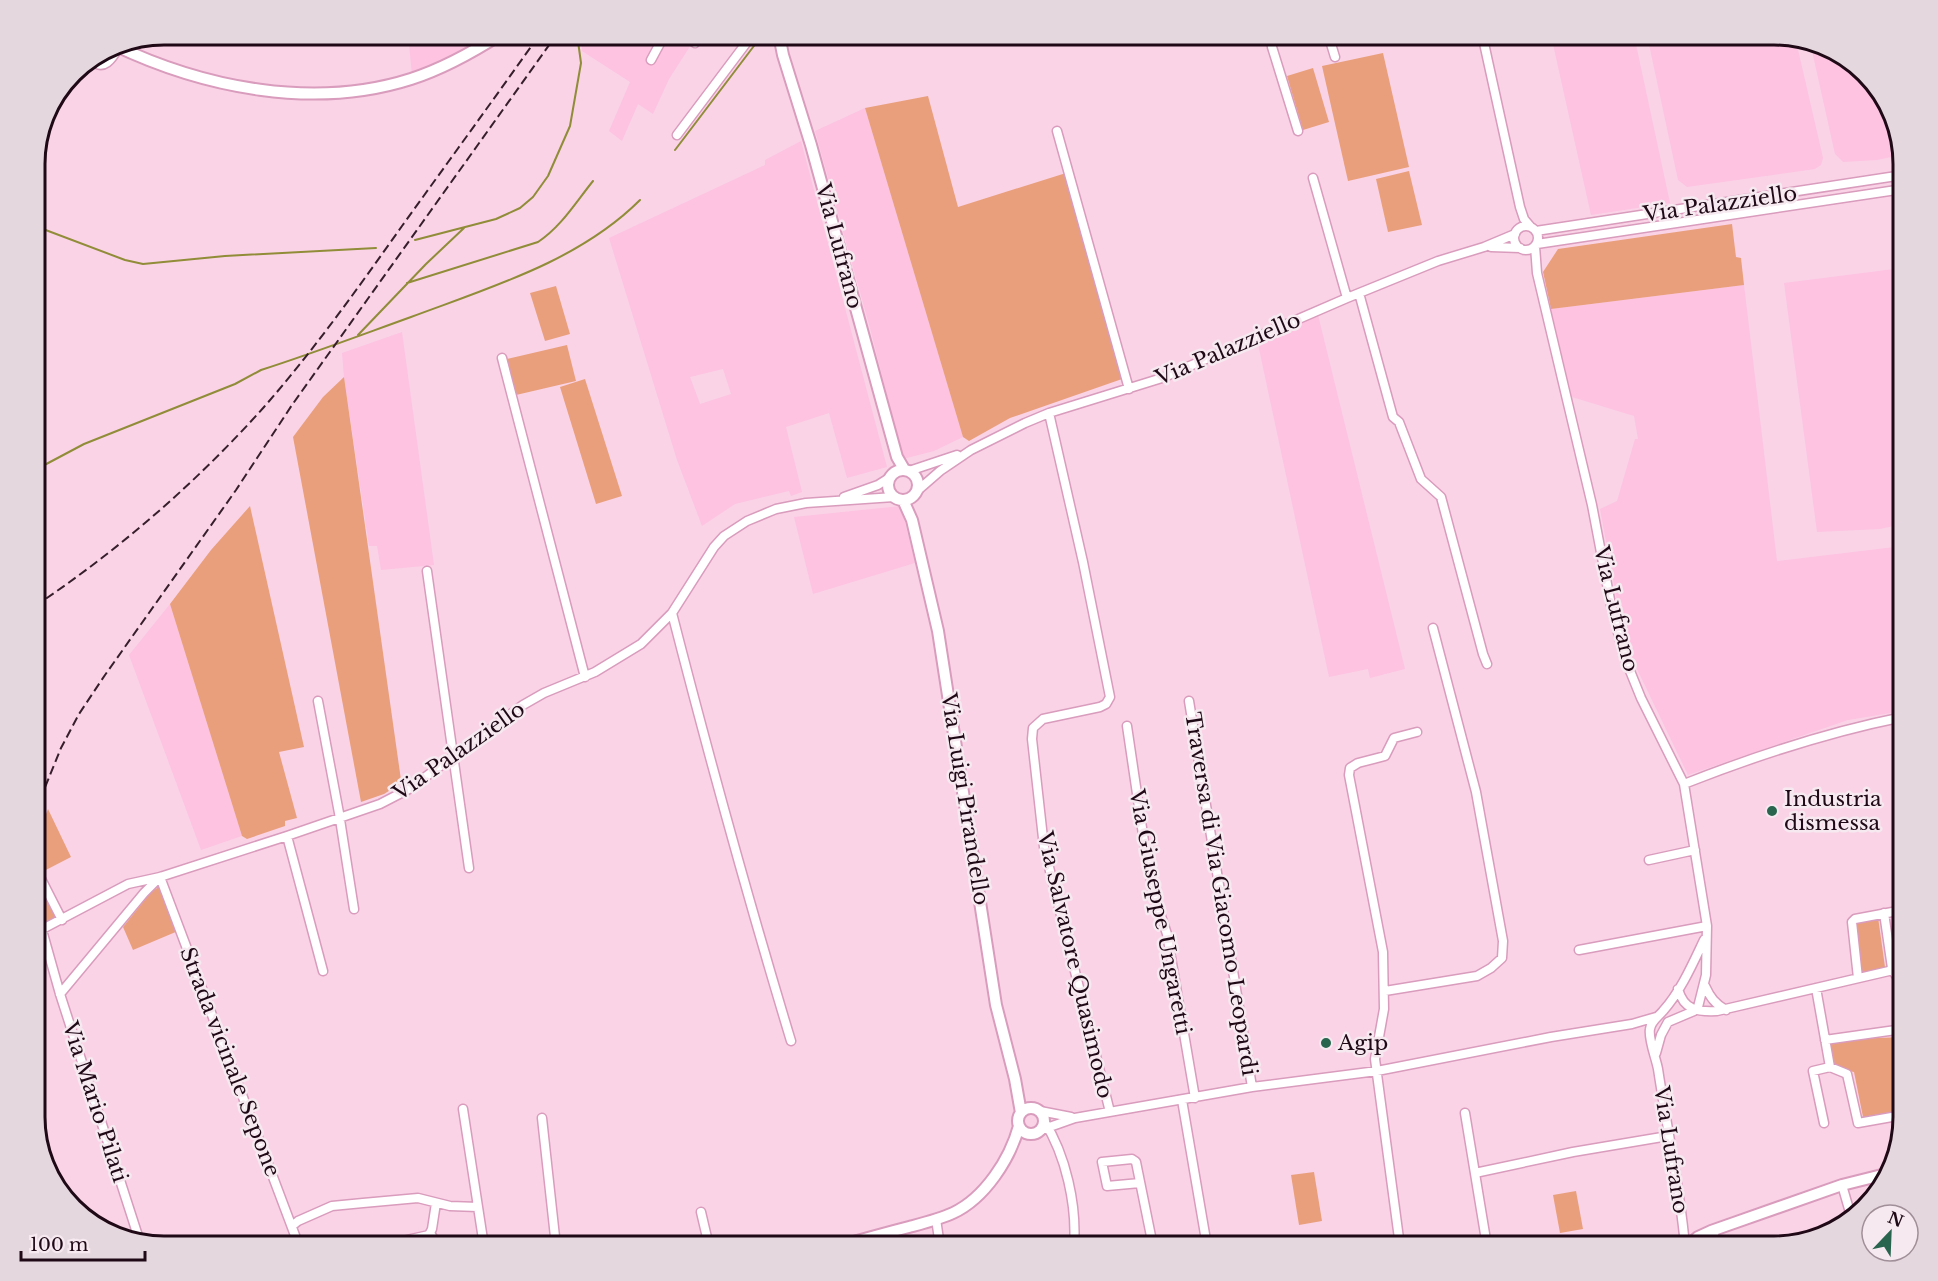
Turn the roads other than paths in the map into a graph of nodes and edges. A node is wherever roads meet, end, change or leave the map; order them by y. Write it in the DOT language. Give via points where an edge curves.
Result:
graph roads {
  1 [pos="482,45"];
  2 [pos="659,45"];
  3 [pos="745,45"];
  4 [pos="781,45"];
  5 [pos="1272,45"];
  6 [pos="1331,45"];
  7 [pos="1484,45"];
  8 [pos="128,50"];
  9 [pos="113,56"];
  10 [pos="1335,57"];
  11 [pos="651,60"];
  12 [pos="98,65"];
  13 [pos="1298,130"];
  14 [pos="1057,131"];
  15 [pos="677,135"];
  16 [pos="1893,177"];
  17 [pos="1313,178"];
  18 [pos="1893,191"];
  19 [pos="1520,207"];
  20 [pos="1533,229"];
  21 [pos="1516,231"];
  22 [pos="1536,245"];
  23 [pos="1484,247"];
  24 [pos="1522,249"];
  25 [pos="1537,273"];
  26 [pos="1359,293"];
  27 [pos="1347,298"];
  28 [pos="502,358"];
  29 [pos="1129,389"];
  30 [pos="1049,413"];
  31 [pos="971,450"];
  32 [pos="897,457"];
  33 [pos="907,470"];
  34 [pos="891,476"];
  35 [pos="907,496"];
  36 [pos="833,500"];
  37 [pos="427,571"];
  38 [pos="672,613"];
  39 [pos="1433,628"];
  40 [pos="1487,664"];
  41 [pos="585,677"];
  42 [pos="318,701"];
  43 [pos="1189,701"];
  44 [pos="1893,720"];
  45 [pos="1127,726"];
  46 [pos="1417,732"];
  47 [pos="454,756"];
  48 [pos="1684,784"];
  49 [pos="340,817"];
  50 [pos="287,836"];
  51 [pos="1695,850"];
  52 [pos="1649,860"];
  53 [pos="469,868"];
  54 [pos="160,877"];
  55 [pos="45,887"];
  56 [pos="354,909"];
  57 [pos="1893,912"];
  58 [pos="1884,913"];
  59 [pos="62,920"];
  60 [pos="1707,926"];
  61 [pos="45,929"];
  62 [pos="1705,938"];
  63 [pos="45,950"];
  64 [pos="1579,950"];
  65 [pos="1892,970"];
  66 [pos="323,971"];
  67 [pos="1684,978"];
  68 [pos="1858,978"];
  69 [pos="1705,983"];
  70 [pos="1816,988"];
  71 [pos="1678,989"];
  72 [pos="1384,991"];
  73 [pos="60,994"];
  74 [pos="1695,1009"];
  75 [pos="1726,1010"];
  76 [pos="1656,1017"];
  77 [pos="1632,1024"];
  78 [pos="1650,1030"];
  79 [pos="1663,1030"];
  80 [pos="1893,1031"];
  81 [pos="1825,1040"];
  82 [pos="791,1041"];
  83 [pos="1656,1053"];
  84 [pos="1830,1067"];
  85 [pos="1377,1071"];
  86 [pos="1015,1079"];
  87 [pos="1252,1087"];
  88 [pos="1195,1098"];
  89 [pos="1182,1100"];
  90 [pos="463,1109"];
  91 [pos="1110,1112"];
  92 [pos="1021,1113"];
  93 [pos="1465,1113"];
  94 [pos="1893,1117"];
  95 [pos="542,1118"];
  96 [pos="1075,1118"];
  97 [pos="1040,1124"];
  98 [pos="1824,1124"];
  99 [pos="1019,1126"];
  100 [pos="1668,1136"];
  101 [pos="1009,1155"];
  102 [pos="1475,1173"];
  103 [pos="1877,1176"];
  104 [pos="1140,1183"];
  105 [pos="1842,1185"];
  106 [pos="436,1203"];
  107 [pos="478,1207"];
  108 [pos="1849,1209"];
  109 [pos="701,1212"];
  110 [pos="936,1219"];
  111 [pos="292,1226"];
  112 [pos="1711,1232"];
  113 [pos="137,1233"];
  114 [pos="430,1233"];
  115 [pos="296,1236"];
  116 [pos="426,1236"];
  117 [pos="432,1236"];
  118 [pos="482,1236"];
  119 [pos="555,1236"];
  120 [pos="707,1236"];
  121 [pos="874,1236"];
  122 [pos="939,1236"];
  123 [pos="1075,1236"];
  124 [pos="1151,1236"];
  125 [pos="1206,1236"];
  126 [pos="1399,1236"];
  127 [pos="1486,1236"];
  128 [pos="1686,1236"];
  129 [pos="1701,1236"];
  130 [pos="1714,1236"];
  1 -- 8 [label="street" via="413,79 364,90 317,93 219,83"];
  2 -- 11 [label="street"];
  3 -- 15 [label="street"];
  4 -- 32 [label="street, Via Lufrano"];
  5 -- 13 [label="street"];
  6 -- 10 [label="street"];
  7 -- 19 [label="street"];
  9 -- 12 [label="street"];
  14 -- 29 [label="street"];
  16 -- 20 [label="street, Via Palazziello"];
  17 -- 27 [label="street"];
  18 -- 22 [label="street, Via Palazziello"];
  19 -- 20 [label="street"];
  19 -- 21 [label="street"];
  20 -- 21 [label="street"];
  20 -- 22 [label="street" via="1538,237"];
  21 -- 23 [label="street, Via Palazziello"];
  21 -- 24 [label="street" via="1514,242"];
  22 -- 24 [label="street"];
  22 -- 25 [label="street, Via Lufrano"];
  23 -- 24 [label="street, Via Palazziello"];
  23 -- 26 [label="street, Via Palazziello"];
  24 -- 25 [label="street, Via Lufrano"];
  25 -- 48 [label="street, Via Lufrano" via="1624,656"];
  26 -- 27 [label="street, Via Palazziello"];
  26 -- 40 [label="street" via="1393,417 1399,422 1421,479 1441,497"];
  27 -- 29 [label="street, Via Palazziello"];
  28 -- 41 [label="street"];
  29 -- 30 [label="street, Via Palazziello"];
  30 -- 31 [label="street, Via Palazziello"];
  30 -- 91 [label="street, Via Salvatore Quasimodo" via="1110,697 1100,707 1043,719 1033,728 1032,739 1044,847"];
  31 -- 33 [label="street, Via Palazziello"];
  31 -- 35 [label="street, Via Palazziello"];
  32 -- 33 [label="street, Via Lufrano"];
  32 -- 34 [label="street"];
  33 -- 34 [label="street"];
  33 -- 35 [label="street" via="917,477 918,487"];
  34 -- 35 [label="street" via="889,491"];
  34 -- 36 [label="street, Via Palazziello" via="878,485"];
  35 -- 36 [label="street, Via Palazziello"];
  35 -- 86 [label="street, Via Luigi Pirandello" via="938,631 996,1005"];
  36 -- 38 [label="street, Via Palazziello" via="776,509 747,520 724,536"];
  37 -- 47 [label="street"];
  38 -- 41 [label="street, Via Palazziello" via="641,644"];
  38 -- 82 [label="street" via="749,902"];
  39 -- 72 [label="street" via="1476,792 1503,941 1502,958 1477,976"];
  41 -- 47 [label="street, Via Palazziello" via="523,705"];
  42 -- 49 [label="street"];
  43 -- 87 [label="street, Traversa di Via Giacomo Leopardi"];
  44 -- 48 [label="street" via="1838,732"];
  45 -- 88 [label="street, Via Giuseppe Ungaretti" via="1145,848 1167,934"];
  46 -- 72 [label="street" via="1394,738 1385,756 1350,768 1383,952"];
  47 -- 49 [label="street, Via Palazziello" via="397,796"];
  47 -- 53 [label="street"];
  48 -- 51 [label="street, Via Lufrano"];
  49 -- 50 [label="street, Via Palazziello"];
  49 -- 56 [label="street"];
  50 -- 54 [label="street, Via Palazziello"];
  50 -- 66 [label="street"];
  51 -- 52 [label="street"];
  51 -- 60 [label="street, Via Lufrano"];
  54 -- 59 [label="street, Via Palazziello" via="117,888"];
  54 -- 73 [label="street"];
  54 -- 111 [label="street, Strada vicinale Sepone"];
  55 -- 59 [label="street"];
  57 -- 58 [label="street"];
  58 -- 65 [label="street"];
  58 -- 68 [label="street" via="1851,923"];
  59 -- 61 [label="street, Via Palazziello"];
  60 -- 62 [label="street, Via Lufrano"];
  60 -- 64 [label="street"];
  62 -- 67 [label="street, Via Lufrano"];
  62 -- 69 [label="street, Via Lufrano"];
  63 -- 73 [label="street, Via Mario Pilati"];
  65 -- 68 [label="street"];
  67 -- 69 [label="street" via="1694,972"];
  67 -- 71 [label="street, Via Lufrano"];
  68 -- 70 [label="street"];
  69 -- 74 [label="street, Via Lufrano"];
  69 -- 75 [label="street" via="1710,998"];
  70 -- 75 [label="street"];
  70 -- 81 [label="street"];
  71 -- 74 [label="street" via="1683,1002"];
  71 -- 76 [label="street, Via Lufrano"];
  72 -- 85 [label="street" via="1375,1059"];
  73 -- 113 [label="street, Via Mario Pilati"];
  74 -- 75 [label="street"];
  74 -- 79 [label="street" via="1671,1020"];
  76 -- 77 [label="street"];
  76 -- 78 [label="street, Via Lufrano"];
  77 -- 78 [label="street"];
  77 -- 85 [label="street"];
  78 -- 79 [label="street"];
  78 -- 83 [label="street, Via Lufrano"];
  79 -- 83 [label="street, Via Lufrano"];
  80 -- 81 [label="street"];
  81 -- 84 [label="street"];
  83 -- 100 [label="street, Via Lufrano"];
  84 -- 94 [label="street" via="1847,1074 1858,1122"];
  84 -- 98 [label="street" via="1812,1071"];
  85 -- 87 [label="street"];
  85 -- 126 [label="street"];
  86 -- 92 [label="street, Via Luigi Pirandello"];
  86 -- 97 [label="street, Via Luigi Pirandello"];
  87 -- 88 [label="street"];
  88 -- 89 [label="street"];
  89 -- 91 [label="street"];
  89 -- 125 [label="street"];
  90 -- 107 [label="street"];
  91 -- 96 [label="street"];
  92 -- 97 [label="street" via="1028,1108"];
  92 -- 99 [label="street, Via Luigi Pirandello"];
  93 -- 102 [label="street"];
  95 -- 119 [label="street"];
  96 -- 97 [label="street"];
  96 -- 97 [label="street"];
  97 -- 99 [label="street" via="1025,1133"];
  97 -- 101 [label="street"];
  97 -- 123 [label="street" via="1044,1133 1054,1138 1061,1153"];
  99 -- 101 [label="street, Via Luigi Pirandello"];
  100 -- 102 [label="street"];
  100 -- 128 [label="street, Via Lufrano"];
  101 -- 110 [label="street" via="974,1199"];
  102 -- 127 [label="street"];
  103 -- 105 [label="street"];
  104 -- 104 [label="street" via="1107,1186 1102,1162 1135,1160"];
  104 -- 124 [label="street"];
  105 -- 108 [label="street"];
  105 -- 112 [label="street"];
  106 -- 107 [label="street"];
  106 -- 111 [label="street" via="418,1198 332,1206"];
  106 -- 114 [label="street"];
  107 -- 118 [label="street"];
  109 -- 120 [label="street"];
  110 -- 121 [label="street"];
  110 -- 122 [label="street"];
  111 -- 115 [label="street, Strada vicinale Sepone"];
  112 -- 129 [label="street"];
  112 -- 130 [label="street"];
  114 -- 116 [label="street"];
  114 -- 117 [label="street"];
}
